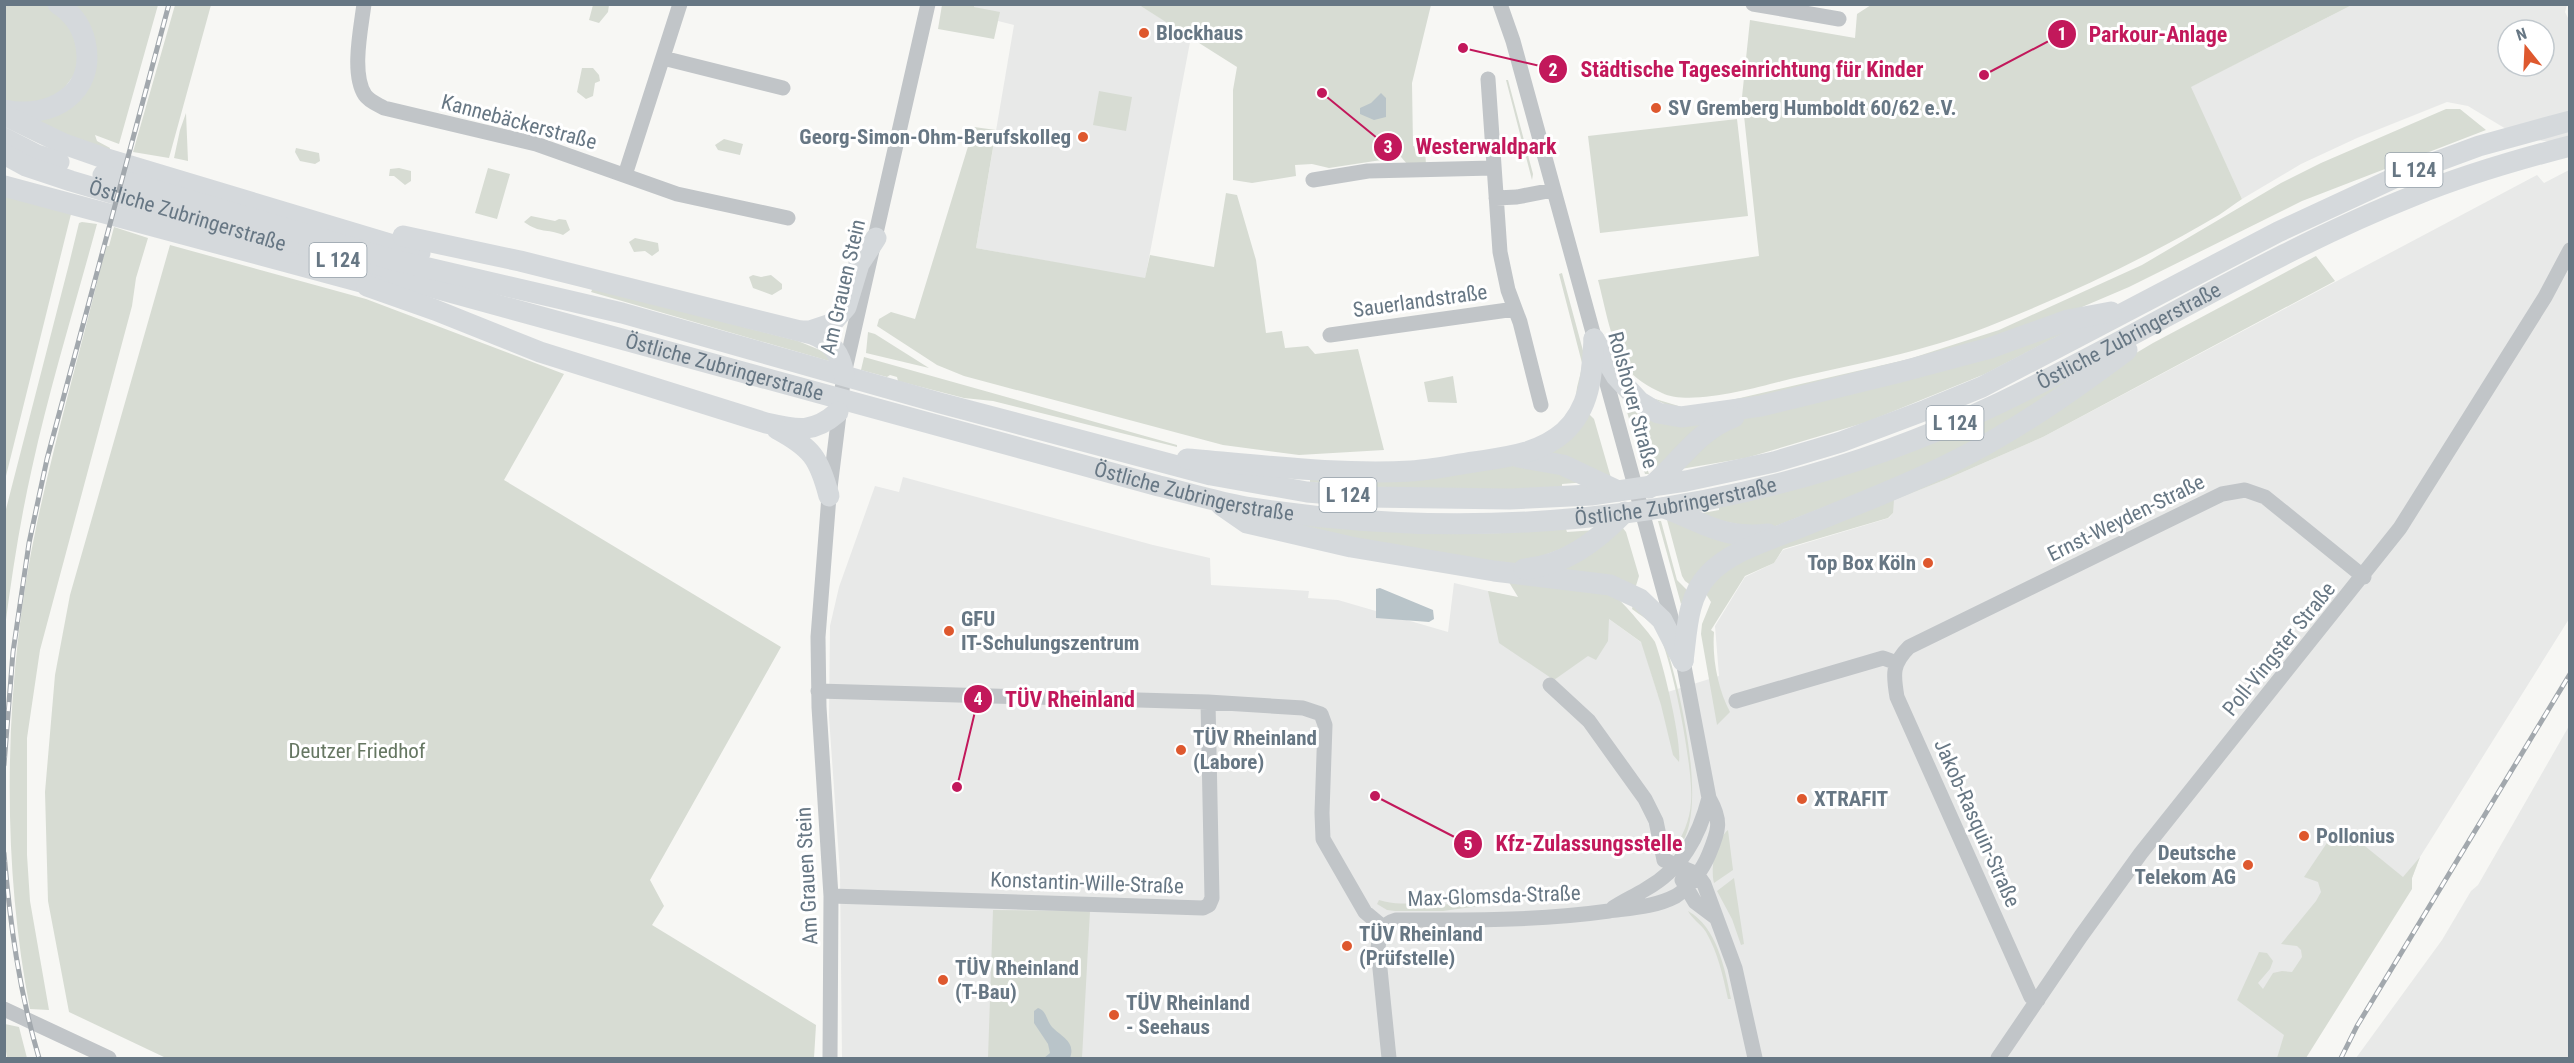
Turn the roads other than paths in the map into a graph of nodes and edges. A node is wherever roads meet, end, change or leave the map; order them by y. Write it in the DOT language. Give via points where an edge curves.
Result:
graph roads {
  1 [pos="58,4"];
  2 [pos="364,4"];
  3 [pos="680,4"];
  4 [pos="928,4"];
  5 [pos="1500,4"];
  6 [pos="1753,4"];
  7 [pos="1839,19"];
  8 [pos="663,58"];
  9 [pos="1488,79"];
  10 [pos="783,88"];
  11 [pos="4,110"];
  12 [pos="4,115"];
  13 [pos="2570,122"];
  14 [pos="4,138"];
  15 [pos="2570,146"];
  16 [pos="4,154"];
  17 [pos="1493,168"];
  18 [pos="625,175"];
  19 [pos="4,176"];
  20 [pos="1313,180"];
  21 [pos="13,188"];
  22 [pos="1552,190"];
  23 [pos="1496,198"];
  24 [pos="288,212"];
  25 [pos="788,218"];
  26 [pos="876,238"];
  27 [pos="2570,250"];
  28 [pos="342,277"];
  29 [pos="2130,308"];
  30 [pos="1515,309"];
  31 [pos="2179,311"];
  32 [pos="622,313"];
  33 [pos="791,329"];
  34 [pos="1330,335"];
  35 [pos="1594,339"];
  36 [pos="675,354"];
  37 [pos="844,374"];
  38 [pos="1541,405"];
  39 [pos="1761,406"];
  40 [pos="838,412"];
  41 [pos="766,423"];
  42 [pos="1137,454"];
  43 [pos="1513,456"];
  44 [pos="829,496"];
  45 [pos="1637,498"];
  46 [pos="1213,499"];
  47 [pos="1801,527"];
  48 [pos="1494,571"];
  49 [pos="2364,577"];
  50 [pos="1683,661"];
  51 [pos="1897,661"];
  52 [pos="1550,685"];
  53 [pos="818,691"];
  54 [pos="1736,701"];
  55 [pos="1208,702"];
  56 [pos="1709,798"];
  57 [pos="1676,866"];
  58 [pos="1697,874"];
  59 [pos="1686,887"];
  60 [pos="831,896"];
  61 [pos="1608,911"];
  62 [pos="1715,917"];
  63 [pos="1383,927"];
  64 [pos="2038,1000"];
  65 [pos="4,1009"];
  66 [pos="110,1059"];
  67 [pos="830,1059"];
  68 [pos="1389,1059"];
  69 [pos="1755,1059"];
  70 [pos="1998,1059"];
  1 -- 11 [label="highway" via="82,31 87,56 82,80 59,105 19,113"];
  2 -- 18 [label="street, Kannebäckerstraße" via="358,65 360,83 370,101 384,108 536,144"];
  3 -- 8 [label="street"];
  4 -- 26 [label="street, Am Grauen Stein"];
  5 -- 22 [label="street, Rolshover Straße"];
  6 -- 7 [label="street"];
  8 -- 10 [label="street"];
  8 -- 18 [label="street"];
  9 -- 17 [label="street"];
  12 -- 24 [label="highway" via="63,144"];
  13 -- 29 [label="highway, Östliche Zubringerstraße / L 124" via="2479,146 2412,170"];
  14 -- 32 [label="highway, Östliche Zubringerstraße / L 124" via="37,155 394,260"];
  15 -- 31 [label="highway, Östliche Zubringerstraße / L 124" via="2486,169 2381,209"];
  16 -- 36 [label="highway, Östliche Zubringerstraße / L 124" via="71,181 369,270"];
  17 -- 20 [label="street" via="1368,171"];
  17 -- 23 [label="street"];
  18 -- 25 [label="street, Kannebäckerstraße" via="677,194"];
  19 -- 21 [label="highway"];
  21 -- 28 [label="highway"];
  22 -- 23 [label="street"];
  22 -- 35 [label="street, Rolshover Straße"];
  23 -- 30 [label="street" via="1500,252"];
  24 -- 32 [label="highway, L 124"];
  24 -- 33 [label="highway" via="520,261"];
  26 -- 33 [label="highway" via="860,264 846,307 831,324 810,331"];
  26 -- 37 [label="street, Am Grauen Stein"];
  27 -- 49 [label="street, Poll-Vingster Straße" via="2456,441"];
  28 -- 36 [label="highway" via="609,344"];
  28 -- 41 [label="highway" via="540,352"];
  29 -- 39 [label="highway" via="2068,320 1979,351"];
  29 -- 42 [label="highway, Östliche Zubringerstraße / L 124" via="2036,360 1926,410 1840,442 1774,462 1635,489 1564,497 1367,497 1307,492 1211,475"];
  30 -- 34 [label="street, Sauerlandstraße"];
  30 -- 38 [label="street"];
  31 -- 46 [label="highway, Östliche Zubringerstraße / L 124" via="2038,385 1934,432 1854,461 1717,498 1643,512 1467,524 1367,520"];
  31 -- 47 [label="highway" via="2005,434 1950,464"];
  32 -- 42 [label="highway, Östliche Zubringerstraße / L 124" via="940,404"];
  33 -- 37 [label="highway" via="822,338 833,346"];
  35 -- 39 [label="highway" via="1616,376 1640,402 1658,413 1681,417"];
  35 -- 43 [label="highway" via="1591,384 1583,406 1565,431 1545,445"];
  35 -- 45 [label="street, Rolshover Straße"];
  36 -- 46 [label="highway, Östliche Zubringerstraße / L 124"];
  37 -- 40 [label="street, Am Grauen Stein"];
  39 -- 45 [label="highway" via="1717,423"];
  40 -- 41 [label="highway" via="817,427 791,429"];
  40 -- 44 [label="street, Am Grauen Stein"];
  41 -- 44 [label="highway" via="813,454"];
  42 -- 43 [label="highway" via="1348,472 1413,471"];
  43 -- 45 [label="highway" via="1563,465"];
  44 -- 53 [label="street, Am Grauen Stein" via="819,605"];
  45 -- 47 [label="highway" via="1705,527 1745,537"];
  45 -- 48 [label="highway" via="1574,555 1544,567"];
  45 -- 50 [label="street, Rolshover Straße"];
  46 -- 48 [label="highway" via="1247,523 1351,547"];
  47 -- 50 [label="highway" via="1736,555 1708,574 1691,607"];
  48 -- 50 [label="highway" via="1610,585 1622,590 1640,599 1662,620"];
  49 -- 51 [label="street, Ernst-Weyden-Straße" via="2265,497 2245,490 2222,494 1909,647"];
  49 -- 64 [label="street, Poll-Vingster Straße" via="2141,853"];
  50 -- 56 [label="street, Rolshover Straße"];
  51 -- 54 [label="street" via="1883,658"];
  51 -- 64 [label="street, Jakob-Rasquin-Straße" via="1893,676 1896,697 2031,997"];
  52 -- 57 [label="street" via="1611,748 1656,821 1664,860"];
  53 -- 55 [label="street"];
  53 -- 60 [label="street, Am Grauen Stein"];
  55 -- 60 [label="street, Konstantin-Wille-Straße" via="1212,898 1209,905 1203,908"];
  55 -- 63 [label="street, Max-Glomsda-Straße" via="1303,708 1321,714 1325,725 1323,839 1365,912"];
  56 -- 57 [label="street" via="1690,848"];
  56 -- 58 [label="street, Rolshover Straße" via="1719,824 1708,857"];
  57 -- 58 [label="street"];
  57 -- 59 [label="street"];
  57 -- 61 [label="street, Max-Glomsda-Straße" via="1647,889"];
  58 -- 59 [label="street, Max-Glomsda-Straße"];
  58 -- 62 [label="street" via="1711,898"];
  59 -- 61 [label="street, Max-Glomsda-Straße" via="1653,905"];
  59 -- 62 [label="street" via="1695,902"];
  60 -- 67 [label="street, Am Grauen Stein"];
  61 -- 63 [label="street, Max-Glomsda-Straße" via="1541,918 1396,920"];
  62 -- 69 [label="street" via="1735,968"];
  63 -- 68 [label="street, Max-Glomsda-Straße" via="1378,960"];
  64 -- 70 [label="street, Poll-Vingster Straße"];
  65 -- 66 [label="street"];
}
